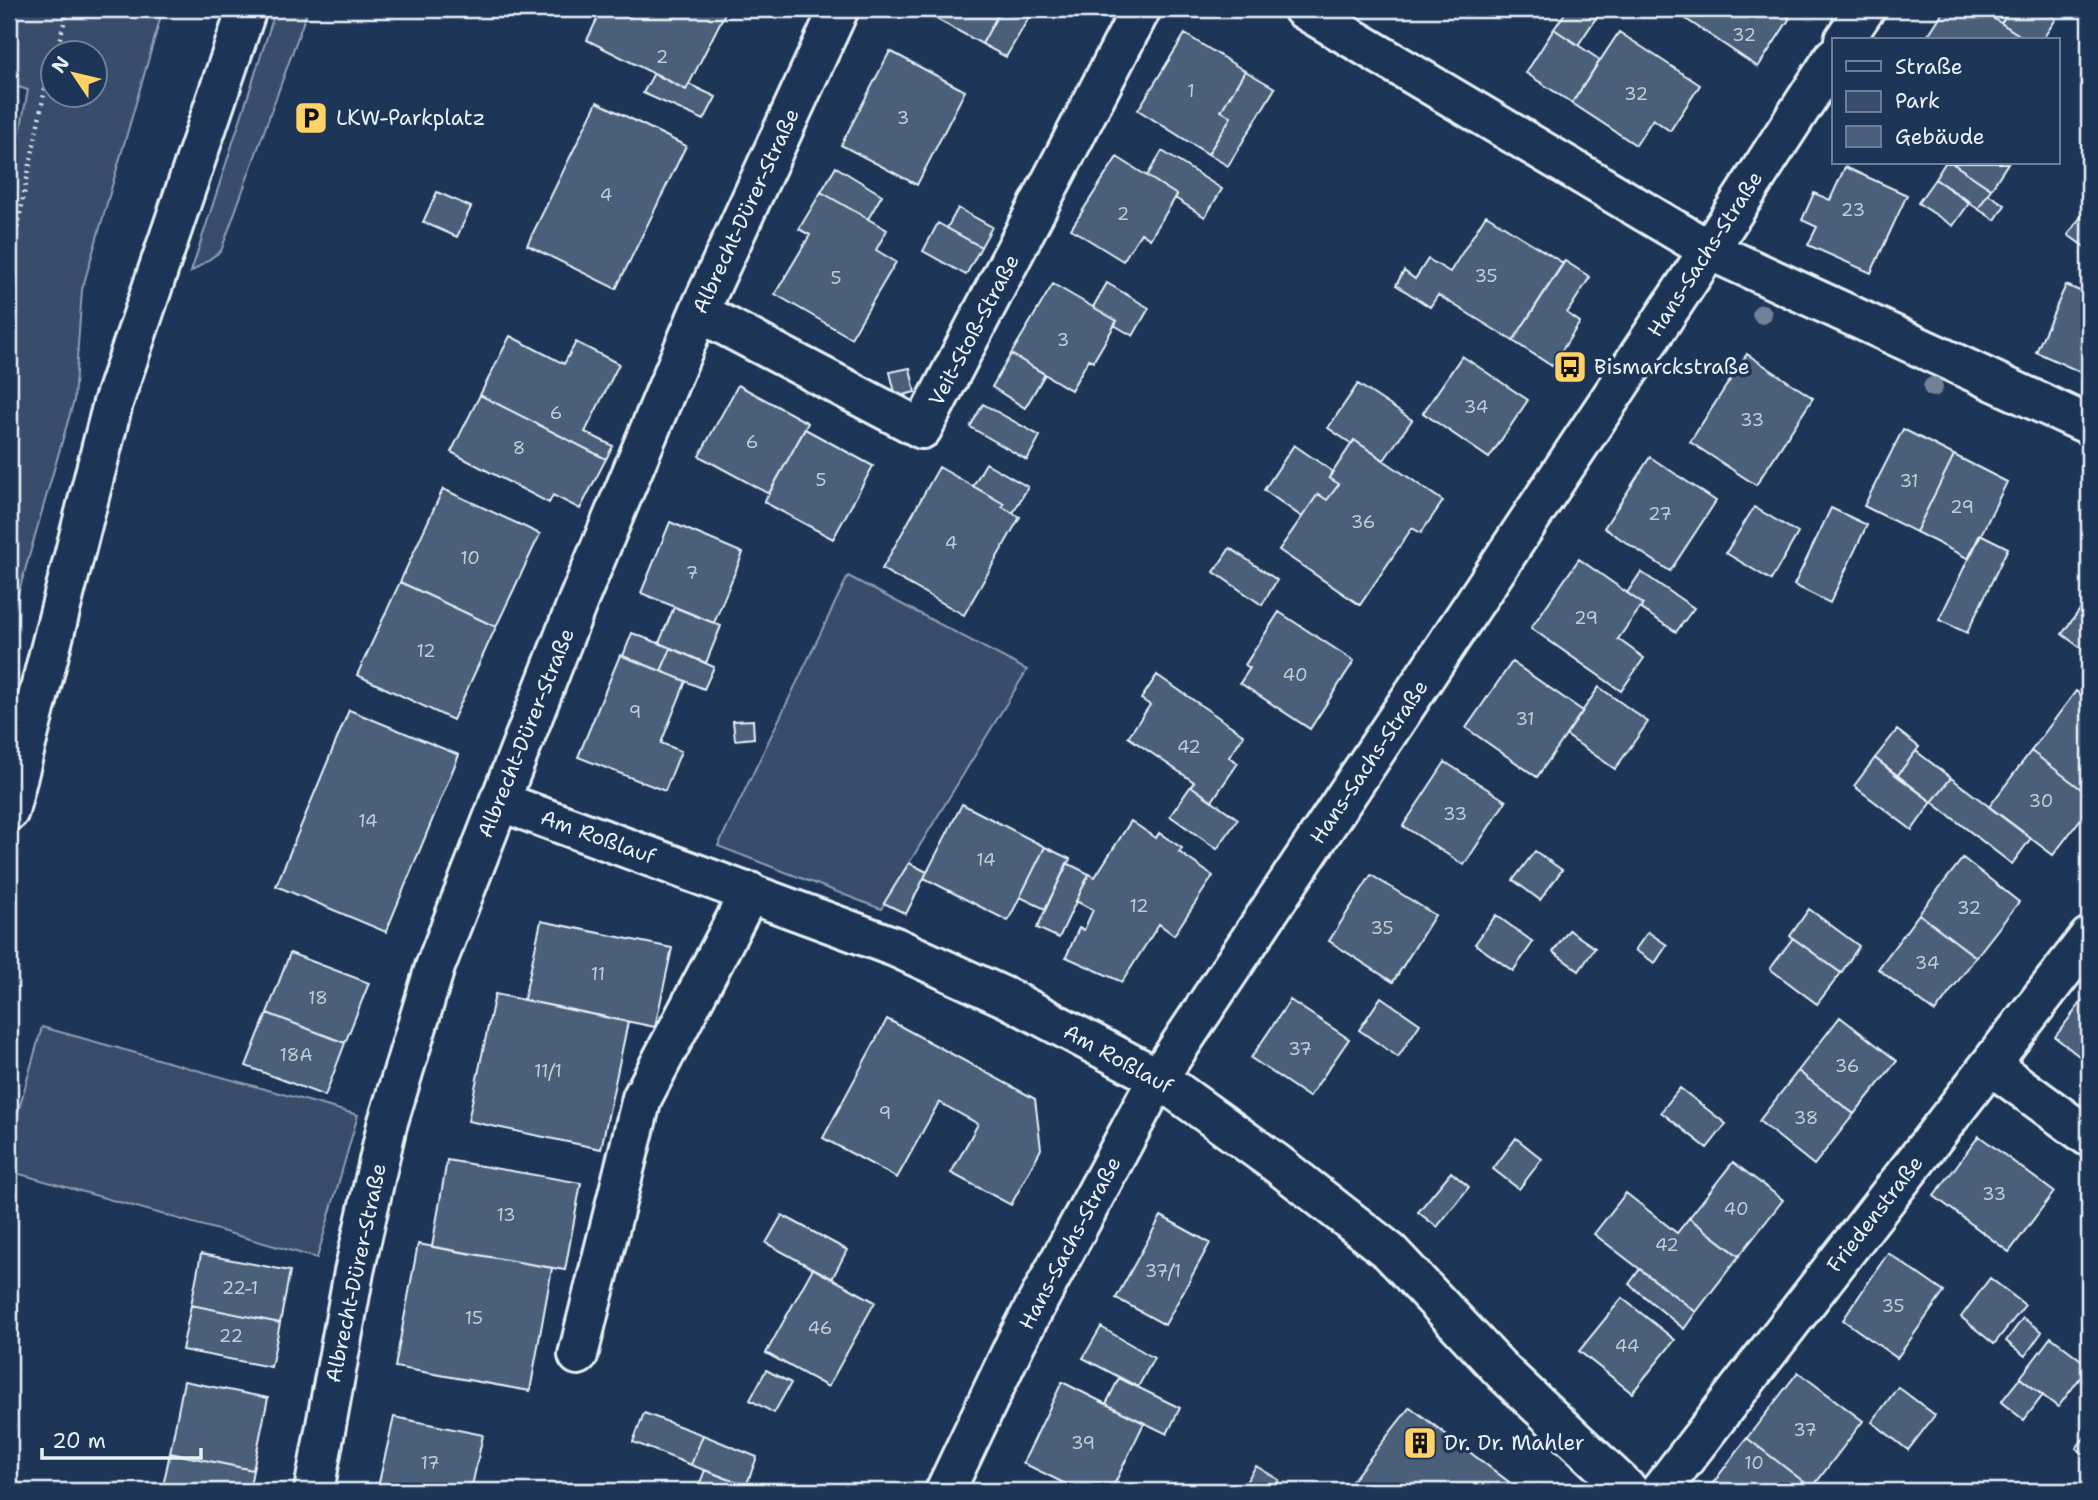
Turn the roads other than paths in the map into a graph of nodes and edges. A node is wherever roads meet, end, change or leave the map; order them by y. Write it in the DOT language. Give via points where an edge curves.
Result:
graph roads {
  1 [pos="247,9"];
  2 [pos="839,9"];
  3 [pos="1142,9"];
  4 [pos="1303,9"];
  5 [pos="1865,9"];
  6 [pos="1845,38"];
  7 [pos="1832,60"];
  8 [pos="1709,250"];
  9 [pos="699,313"];
  10 [pos="2089,425"];
  11 [pos="499,801"];
  12 [pos="9,811"];
  13 [pos="750,892"];
  14 [pos="2089,937"];
  15 [pos="1990,1065"];
  16 [pos="1158,1078"];
  17 [pos="2089,1137"];
  18 [pos="578,1355"];
  19 [pos="313,1491"];
  20 [pos="946,1491"];
  21 [pos="1629,1491"];
  22 [pos="1660,1491"];
  1 -- 12 [label="street" via="113,403"];
  2 -- 9 [label="street, Albrecht-Dürer-Straße"];
  3 -- 9 [label="street, Veit-Stoß-Straße" via="922,429"];
  4 -- 8 [label="street"];
  5 -- 6 [label="street"];
  7 -- 8 [label="street, Hans-Sachs-Straße"];
  8 -- 10 [label="street"];
  8 -- 16 [label="street, Hans-Sachs-Straße"];
  9 -- 11 [label="street, Albrecht-Dürer-Straße"];
  11 -- 13 [label="street, Am Roßlauf"];
  11 -- 19 [label="street, Albrecht-Dürer-Straße" via="435,967 387,1125"];
  13 -- 16 [label="street, Am Roßlauf" via="920,958"];
  13 -- 18 [label="street" via="642,1098"];
  14 -- 15 [label="street, Friedenstraße"];
  15 -- 17 [label="street"];
  15 -- 22 [label="street, Friedenstraße"];
  16 -- 20 [label="street, Hans-Sachs-Straße" via="1016,1342"];
  16 -- 21 [label="street, Am Roßlauf" via="1390,1252 1504,1373"];
}
